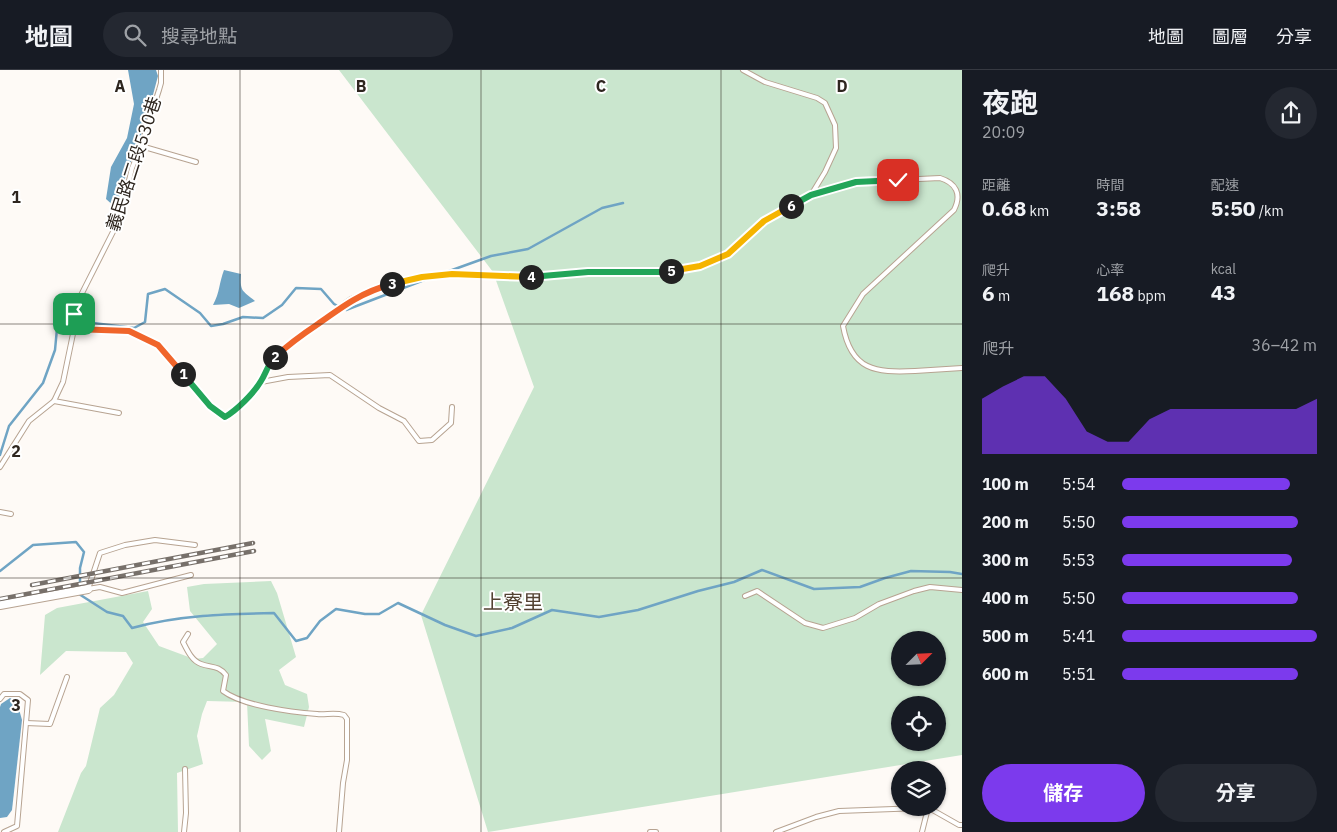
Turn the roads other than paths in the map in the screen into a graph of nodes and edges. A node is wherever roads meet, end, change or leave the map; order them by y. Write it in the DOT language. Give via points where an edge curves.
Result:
graph roads {
  1 [pos="160,70"];
  2 [pos="743,70"];
  3 [pos="140,146"];
  4 [pos="196,162"];
  5 [pos="811,195"];
  6 [pos="74,329"];
  7 [pos="962,368"];
  8 [pos="261,382"];
  9 [pos="54,401"];
  10 [pos="452,407"];
  11 [pos="119,414"];
  12 [pos="0,467"];
  13 [pos="0,512"];
  14 [pos="11,514"];
  15 [pos="196,545"];
  16 [pos="191,575"];
  17 [pos="88,589"];
  18 [pos="962,590"];
  19 [pos="745,596"];
  20 [pos="0,605"];
  21 [pos="188,634"];
  22 [pos="67,677"];
  23 [pos="0,699"];
  24 [pos="26,723"];
  25 [pos="186,769"];
  26 [pos="891,809"];
  27 [pos="926,816"];
  28 [pos="943,816"];
  29 [pos="962,825"];
  30 [pos="4,832"];
  31 [pos="184,832"];
  32 [pos="339,832"];
  33 [pos="650,832"];
  34 [pos="656,832"];
  35 [pos="776,832"];
  36 [pos="922,832"];
  1 -- 3 [label="lane, 義民路二段530巷" via="161,83"];
  2 -- 5 [label="lane" via="765,82 825,103 835,125 836,148"];
  3 -- 4 [label="lane"];
  3 -- 6 [label="lane, 義民路二段530巷" via="120,218 76,305"];
  5 -- 7 [label="lane" via="856,182 940,178 954,185 959,196 958,205 863,294 843,326 853,354 876,370"];
  5 -- 8 [label="lane" via="764,221 728,254 700,266 663,272 588,272 532,277 452,274 381,287 351,300 288,345 270,361"];
  6 -- 8 [label="lane" via="129,331 158,345 210,406 225,417 234,412"];
  6 -- 9 [label="lane, 義民路二段530巷" via="63,382"];
  8 -- 10 [label="lane" via="330,375 404,421 419,441 432,440 450,423"];
  9 -- 11 [label="lane"];
  9 -- 12 [label="lane, 義民路二段530巷" via="29,421"];
  13 -- 14 [label="lane"];
  15 -- 17 [label="lane" via="155,540 100,553"];
  16 -- 17 [label="lane" via="122,593 100,587"];
  17 -- 20 [label="street"];
  18 -- 19 [label="lane" via="930,587 914,591 879,604 855,618 823,628 805,623 757,591"];
  21 -- 32 [label="lane" via="183,642 188,652 199,663 221,668 226,675 223,690 231,697 277,710 344,715 347,719 347,760 342,782"];
  22 -- 24 [label="lane" via="50,724"];
  23 -- 24 [label="lane" via="4,694 20,694 28,700"];
  24 -- 30 [label="lane" via="17,826"];
  25 -- 31 [label="lane"];
  26 -- 35 [label="lane" via="839,810"];
  27 -- 36 [label="lane"];
  28 -- 29 [label="lane"];
  33 -- 34 [label="lane"];
}
